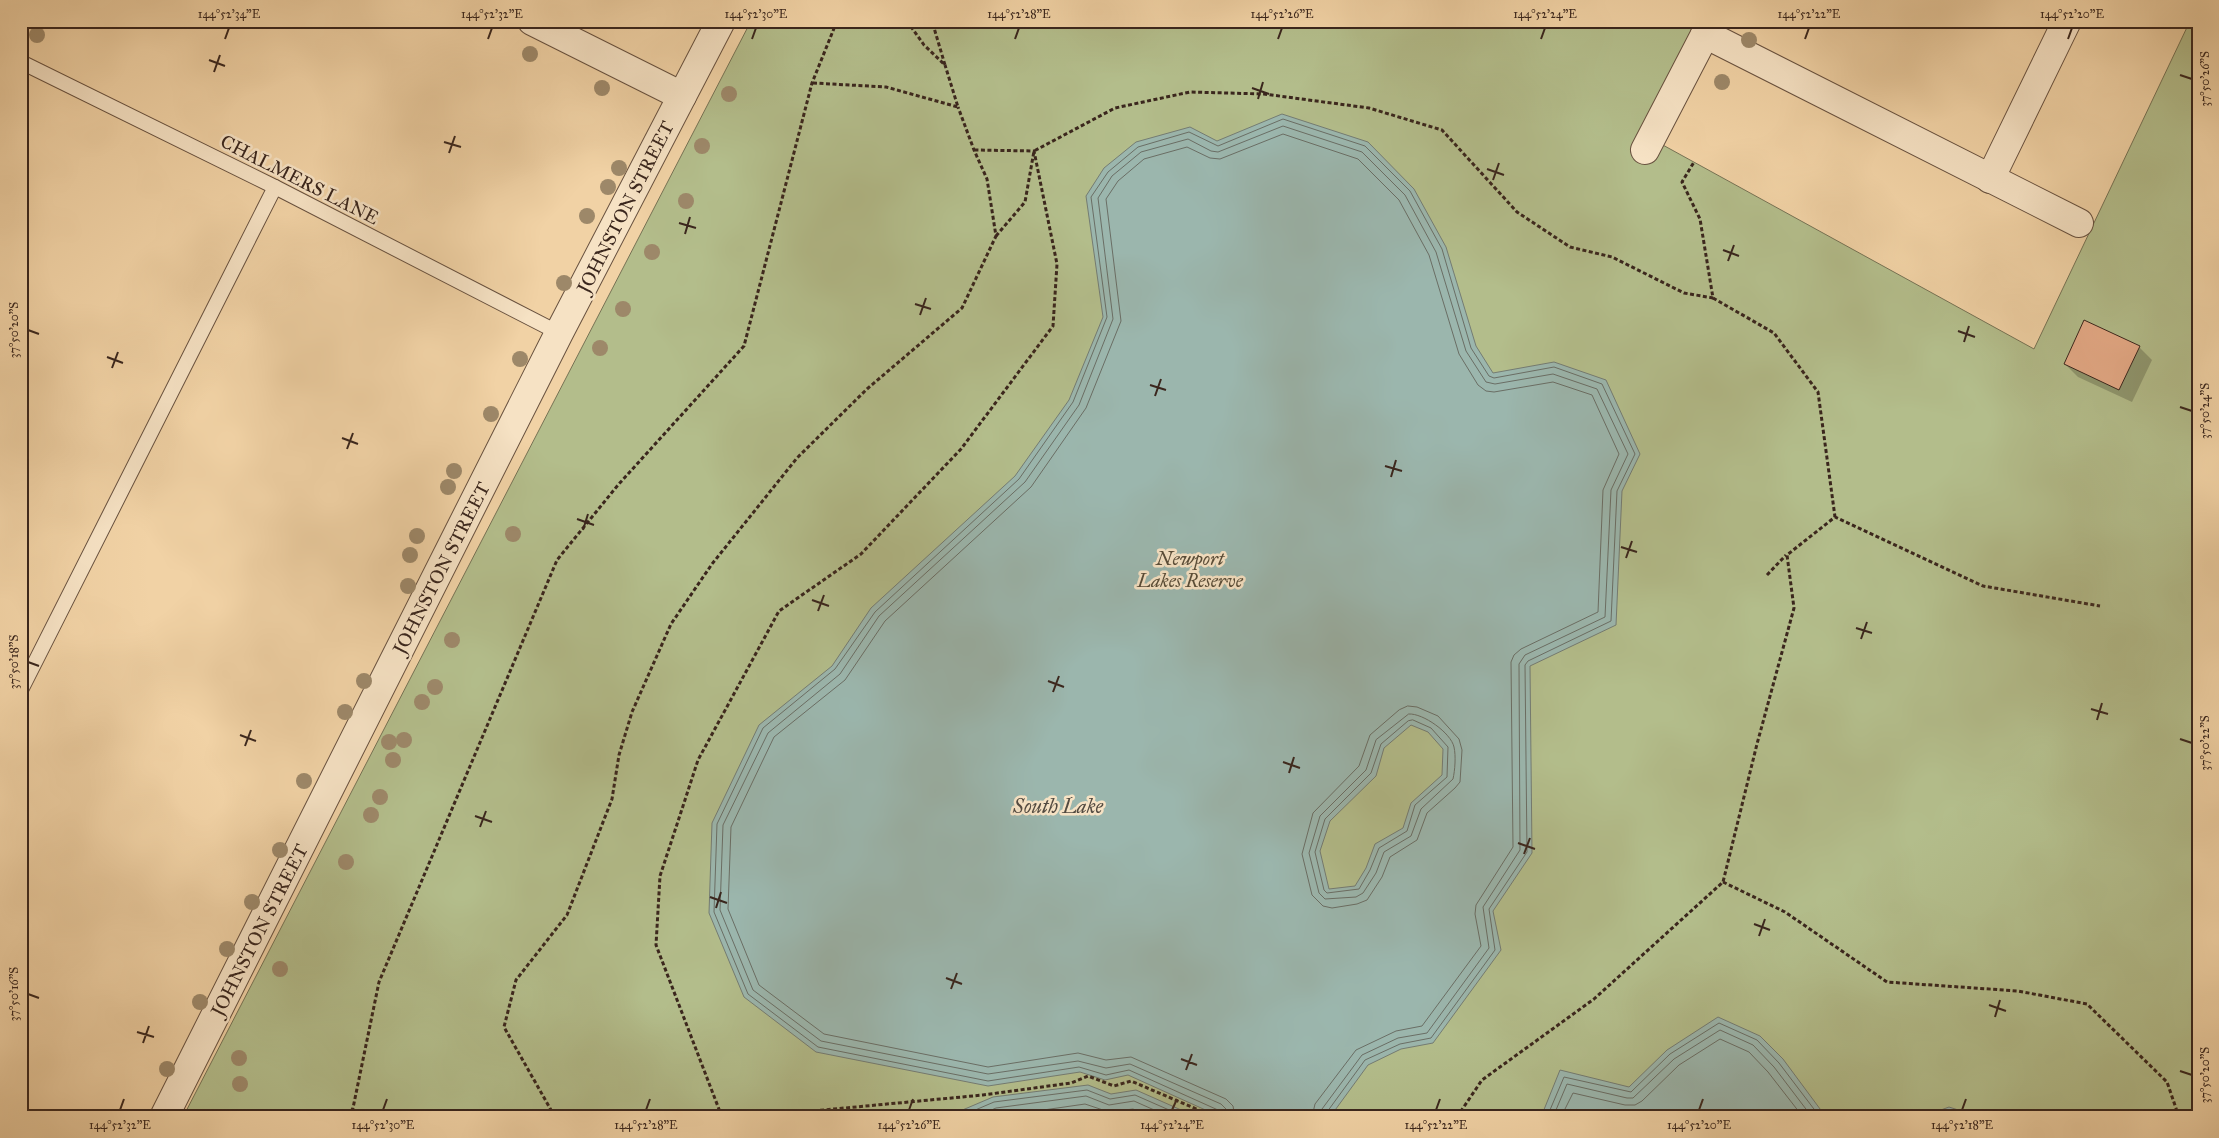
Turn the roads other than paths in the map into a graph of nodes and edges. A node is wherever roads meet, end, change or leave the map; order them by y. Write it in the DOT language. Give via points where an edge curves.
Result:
graph roads {
  1 [pos="532,21"];
  2 [pos="720,21"];
  3 [pos="2067,21"];
  4 [pos="1709,27"];
  5 [pos="21,62"];
  6 [pos="682,96"];
  7 [pos="1645,150"];
  8 [pos="1990,179"];
  9 [pos="276,186"];
  10 [pos="2079,222"];
  11 [pos="560,333"];
  12 [pos="21,690"];
  13 [pos="164,1117"];
  1 -- 6 [label="street"];
  2 -- 6 [label="street, JOHNSTON STREET"];
  3 -- 8 [label="street"];
  4 -- 7 [label="street"];
  4 -- 8 [label="street"];
  5 -- 9 [label="lane, CHALMERS LANE"];
  6 -- 11 [label="street, JOHNSTON STREET"];
  8 -- 10 [label="street"];
  9 -- 11 [label="lane, CHALMERS LANE"];
  9 -- 12 [label="lane"];
  11 -- 13 [label="street, JOHNSTON STREET"];
}
